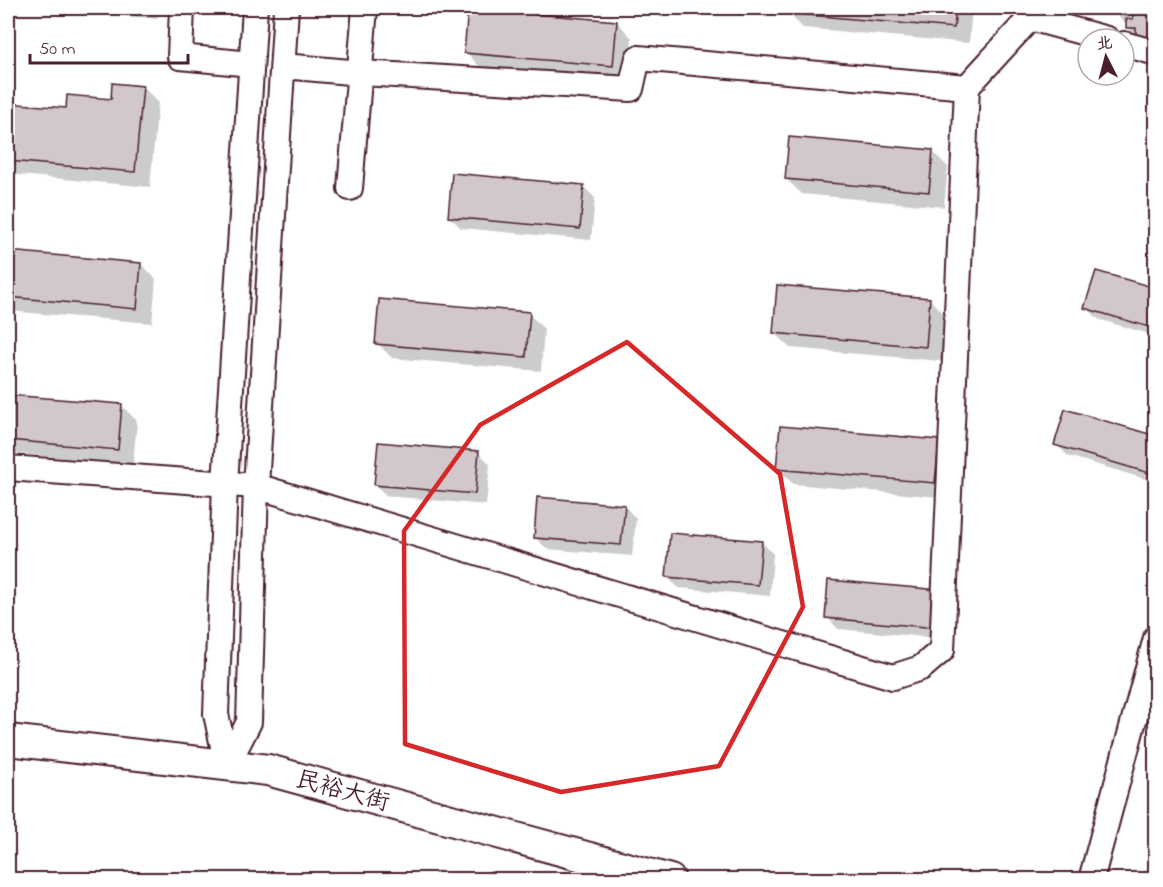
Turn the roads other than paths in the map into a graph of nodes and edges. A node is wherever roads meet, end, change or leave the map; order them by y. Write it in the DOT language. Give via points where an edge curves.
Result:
graph roads {
  1 [pos="182,8"];
  2 [pos="255,8"];
  3 [pos="286,8"];
  4 [pos="365,8"];
  5 [pos="1030,13"];
  6 [pos="1076,29"];
  7 [pos="1136,47"];
  8 [pos="1155,52"];
  9 [pos="251,64"];
  10 [pos="283,66"];
  11 [pos="361,73"];
  12 [pos="966,87"];
  13 [pos="350,188"];
  14 [pos="8,468"];
  15 [pos="225,484"];
  16 [pos="256,486"];
  17 [pos="1155,638"];
  18 [pos="8,740"];
  19 [pos="227,765"];
  20 [pos="670,879"];
  21 [pos="1091,879"];
  1 -- 9 [label="street" via="180,57"];
  2 -- 9 [label="street"];
  3 -- 10 [label="street"];
  4 -- 11 [label="street"];
  5 -- 6 [label="street"];
  5 -- 12 [label="street"];
  7 -- 8 [label="street"];
  9 -- 15 [label="street"];
  10 -- 11 [label="street"];
  10 -- 16 [label="street"];
  11 -- 12 [label="street" via="631,89 638,58"];
  11 -- 13 [label="street"];
  12 -- 16 [label="street" via="942,650 921,668 893,676"];
  14 -- 15 [label="street"];
  15 -- 16 [label="street"];
  15 -- 19 [label="street" via="216,714"];
  16 -- 19 [label="street" via="249,722"];
  17 -- 21 [label="street"];
  18 -- 19 [label="main road, 民裕大街"];
  19 -- 20 [label="main road, 民裕大街" via="268,770"];
}
